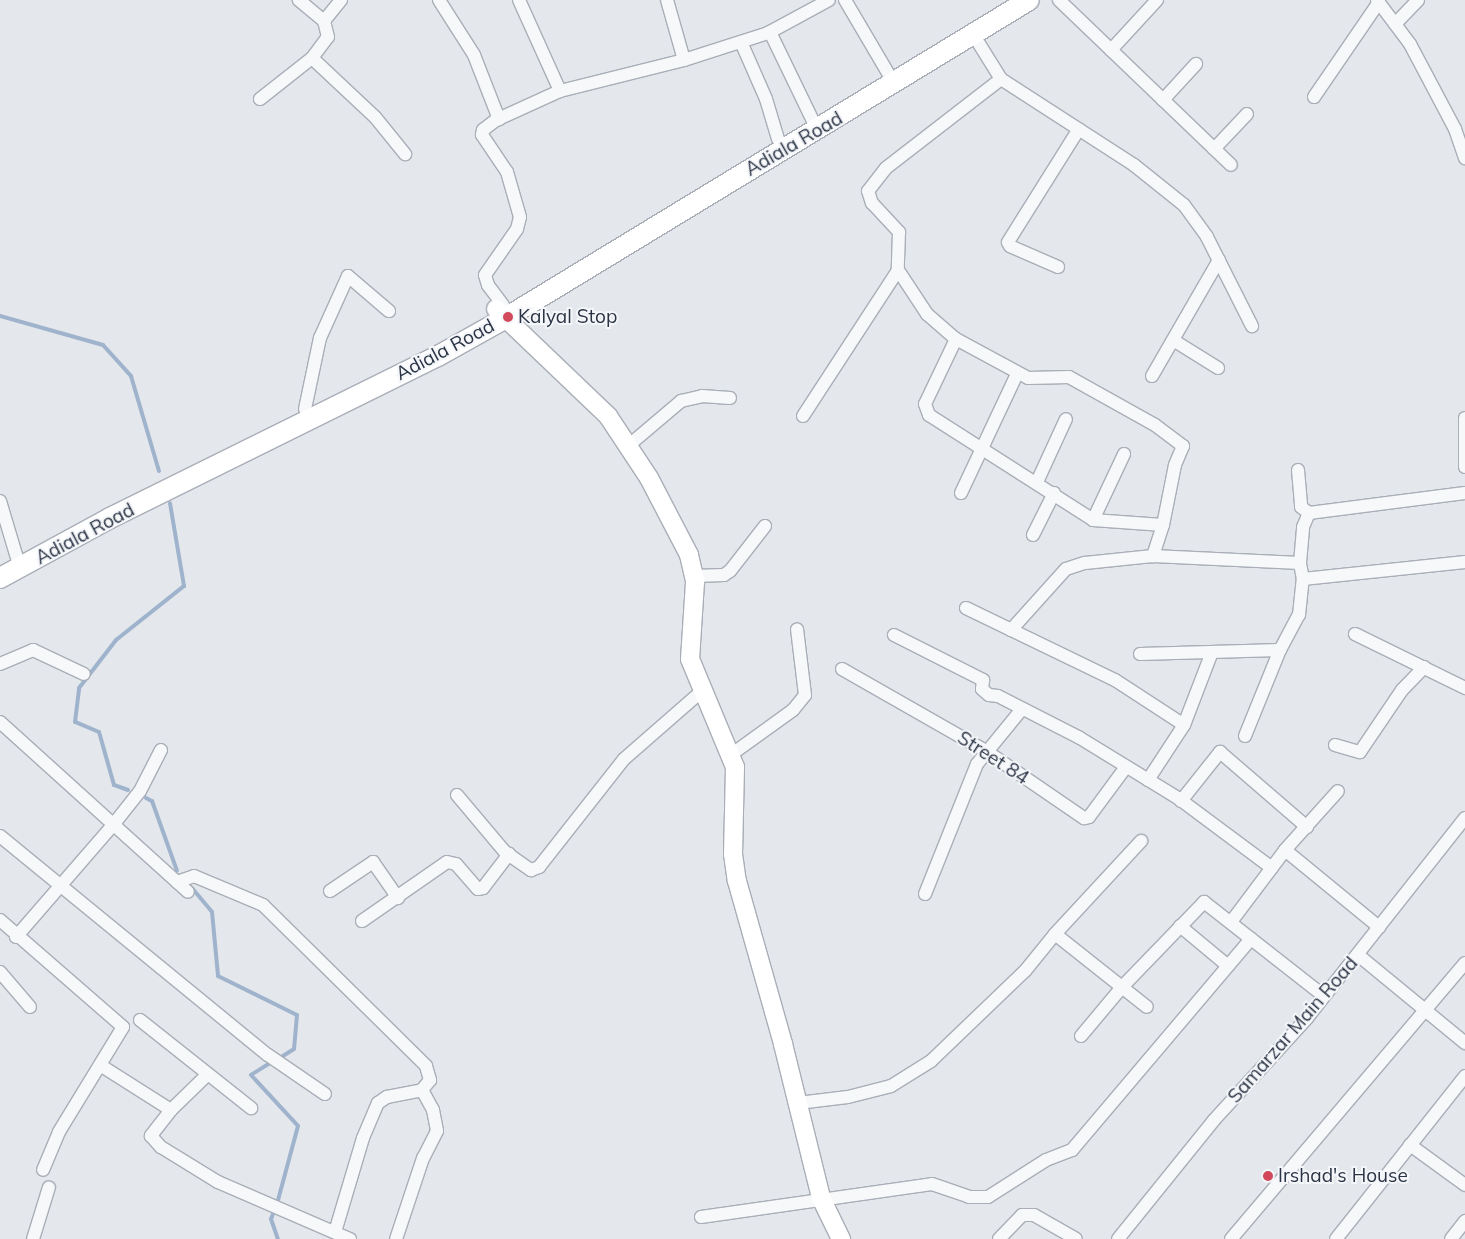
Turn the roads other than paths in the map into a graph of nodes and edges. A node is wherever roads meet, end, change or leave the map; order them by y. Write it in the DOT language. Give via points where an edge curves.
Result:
graph roads {
  1 [pos="299,0"];
  2 [pos="341,0"];
  3 [pos="439,0"];
  4 [pos="520,0"];
  5 [pos="667,0"];
  6 [pos="829,0"];
  7 [pos="845,0"];
  8 [pos="1005,0"];
  9 [pos="1029,0"];
  10 [pos="1059,0"];
  11 [pos="1157,0"];
  12 [pos="1418,0"];
  13 [pos="1378,1"];
  14 [pos="324,21"];
  15 [pos="1395,24"];
  16 [pos="770,32"];
  17 [pos="973,34"];
  18 [pos="741,42"];
  19 [pos="1111,50"];
  20 [pos="312,58"];
  21 [pos="684,60"];
  22 [pos="1196,64"];
  23 [pos="888,73"];
  24 [pos="1001,79"];
  25 [pos="560,91"];
  26 [pos="1314,98"];
  27 [pos="260,99"];
  28 [pos="1163,100"];
  29 [pos="1248,114"];
  30 [pos="499,119"];
  31 [pos="812,119"];
  32 [pos="1079,129"];
  33 [pos="778,139"];
  34 [pos="1214,149"];
  35 [pos="405,154"];
  36 [pos="1465,158"];
  37 [pos="1231,165"];
  38 [pos="1219,260"];
  39 [pos="1058,267"];
  40 [pos="898,270"];
  41 [pos="389,311"];
  42 [pos="501,311"];
  43 [pos="1252,326"];
  44 [pos="956,339"];
  45 [pos="1173,340"];
  46 [pos="1218,368"];
  47 [pos="1017,374"];
  48 [pos="1152,376"];
  49 [pos="730,398"];
  50 [pos="305,409"];
  51 [pos="803,416"];
  52 [pos="1465,418"];
  53 [pos="1066,419"];
  54 [pos="628,446"];
  55 [pos="981,448"];
  56 [pos="1124,454"];
  57 [pos="1465,468"];
  58 [pos="1298,470"];
  59 [pos="1037,482"];
  60 [pos="961,493"];
  61 [pos="1465,493"];
  62 [pos="1054,494"];
  63 [pos="0,501"];
  64 [pos="1309,513"];
  65 [pos="1093,520"];
  66 [pos="1163,525"];
  67 [pos="765,526"];
  68 [pos="1033,535"];
  69 [pos="1152,556"];
  70 [pos="1465,562"];
  71 [pos="12,563"];
  72 [pos="1300,563"];
  73 [pos="694,576"];
  74 [pos="0,578"];
  75 [pos="1303,579"];
  76 [pos="966,608"];
  77 [pos="798,629"];
  78 [pos="1011,630"];
  79 [pos="1355,634"];
  80 [pos="894,635"];
  81 [pos="1280,650"];
  82 [pos="1212,652"];
  83 [pos="1140,654"];
  84 [pos="0,664"];
  85 [pos="1424,667"];
  86 [pos="842,669"];
  87 [pos="84,674"];
  88 [pos="1465,688"];
  89 [pos="703,690"];
  90 [pos="1022,709"];
  91 [pos="0,722"];
  92 [pos="1184,725"];
  93 [pos="1245,736"];
  94 [pos="1335,745"];
  95 [pos="161,750"];
  96 [pos="986,751"];
  97 [pos="732,754"];
  98 [pos="1126,767"];
  99 [pos="1148,780"];
  100 [pos="1338,791"];
  101 [pos="457,796"];
  102 [pos="1182,801"];
  103 [pos="1465,818"];
  104 [pos="113,825"];
  105 [pos="1307,827"];
  106 [pos="0,836"];
  107 [pos="1141,841"];
  108 [pos="1286,850"];
  109 [pos="509,854"];
  110 [pos="1272,868"];
  111 [pos="176,882"];
  112 [pos="61,884"];
  113 [pos="330,891"];
  114 [pos="188,892"];
  115 [pos="925,894"];
  116 [pos="398,898"];
  117 [pos="0,920"];
  118 [pos="362,921"];
  119 [pos="1231,922"];
  120 [pos="1180,926"];
  121 [pos="1380,927"];
  122 [pos="1055,934"];
  123 [pos="16,937"];
  124 [pos="1251,939"];
  125 [pos="1358,955"];
  126 [pos="1465,964"];
  127 [pos="1228,966"];
  128 [pos="0,972"];
  129 [pos="1123,986"];
  130 [pos="1324,996"];
  131 [pos="1147,1007"];
  132 [pos="30,1008"];
  133 [pos="1426,1012"];
  134 [pos="140,1020"];
  135 [pos="1081,1036"];
  136 [pos="1465,1043"];
  137 [pos="100,1065"];
  138 [pos="207,1075"];
  139 [pos="1465,1076"];
  140 [pos="422,1090"];
  141 [pos="325,1094"];
  142 [pos="798,1103"];
  143 [pos="252,1108"];
  144 [pos="171,1110"];
  145 [pos="1410,1145"];
  146 [pos="43,1170"];
  147 [pos="1465,1184"];
  148 [pos="50,1187"];
  149 [pos="821,1198"];
  150 [pos="701,1217"];
  151 [pos="1465,1221"];
  152 [pos="335,1232"];
  153 [pos="33,1239"];
  154 [pos="350,1239"];
  155 [pos="396,1239"];
  156 [pos="842,1239"];
  157 [pos="999,1239"];
  158 [pos="1076,1239"];
  159 [pos="1118,1239"];
  160 [pos="1231,1239"];
  161 [pos="1336,1239"];
  162 [pos="1451,1239"];
  1 -- 14 [label="street"];
  2 -- 14 [label="street"];
  3 -- 30 [label="street" via="474,55"];
  4 -- 25 [label="street"];
  5 -- 21 [label="street"];
  6 -- 16 [label="street"];
  7 -- 23 [label="street"];
  8 -- 23 [label="main road, Adiala Road"];
  9 -- 17 [label="main road, Adiala Road"];
  10 -- 19 [label="street"];
  11 -- 19 [label="street"];
  12 -- 15 [label="street"];
  13 -- 15 [label="street"];
  13 -- 26 [label="street"];
  14 -- 20 [label="street" via="328,37"];
  15 -- 36 [label="street" via="1410,44 1450,121"];
  16 -- 18 [label="street"];
  16 -- 31 [label="street"];
  17 -- 24 [label="street"];
  17 -- 42 [label="main road, Adiala Road"];
  18 -- 21 [label="street"];
  18 -- 33 [label="street" via="766,99"];
  19 -- 28 [label="street"];
  20 -- 27 [label="street"];
  20 -- 35 [label="street" via="375,117"];
  21 -- 25 [label="street"];
  22 -- 28 [label="street"];
  23 -- 31 [label="main road, Adiala Road"];
  24 -- 32 [label="street"];
  24 -- 40 [label="street" via="886,168 868,191 872,203 899,232"];
  25 -- 30 [label="street"];
  28 -- 34 [label="street"];
  29 -- 34 [label="street"];
  30 -- 42 [label="street" via="481,132 507,172 520,217 517,229 485,275"];
  31 -- 33 [label="main road, Adiala Road"];
  32 -- 38 [label="street" via="1134,164 1184,205 1196,219"];
  32 -- 39 [label="street" via="1008,242 1010,246"];
  33 -- 42 [label="main road, Adiala Road"];
  34 -- 37 [label="street"];
  38 -- 43 [label="street"];
  38 -- 45 [label="street"];
  40 -- 44 [label="street" via="927,314"];
  40 -- 51 [label="street"];
  41 -- 50 [label="street" via="348,276 320,338"];
  42 -- 50 [label="main road, Adiala Road"];
  42 -- 54 [label="main road" via="590,397"];
  42 -- 71 [label="main road, Adiala Road" via="350,401"];
  44 -- 47 [label="street"];
  44 -- 55 [label="street" via="925,404 926,410"];
  45 -- 46 [label="street"];
  45 -- 48 [label="street"];
  47 -- 55 [label="street"];
  47 -- 66 [label="street" via="1028,378 1069,378 1178,440 1183,446 1183,453 1175,465"];
  49 -- 54 [label="street" via="702,396 681,401"];
  50 -- 71 [label="main road, Adiala Road" via="104,508"];
  52 -- 57 [label="street"];
  53 -- 59 [label="street"];
  54 -- 73 [label="main road" via="689,556"];
  55 -- 59 [label="street"];
  55 -- 60 [label="street"];
  56 -- 65 [label="street"];
  58 -- 64 [label="street" via="1301,507"];
  59 -- 62 [label="street"];
  61 -- 64 [label="street"];
  62 -- 65 [label="street"];
  62 -- 68 [label="street"];
  63 -- 71 [label="street"];
  64 -- 72 [label="street" via="1303,527"];
  65 -- 66 [label="street"];
  66 -- 69 [label="street"];
  67 -- 73 [label="street" via="730,571 724,575"];
  69 -- 72 [label="street"];
  69 -- 78 [label="street" via="1085,563 1066,569"];
  70 -- 75 [label="street"];
  71 -- 74 [label="main road, Adiala Road"];
  72 -- 75 [label="street"];
  73 -- 89 [label="main road" via="690,660"];
  75 -- 81 [label="street" via="1299,615"];
  76 -- 78 [label="street"];
  77 -- 97 [label="street" via="805,694 793,710"];
  78 -- 92 [label="street" via="1115,680"];
  79 -- 85 [label="street"];
  80 -- 90 [label="street" via="983,680 984,692"];
  81 -- 82 [label="street"];
  81 -- 93 [label="street"];
  82 -- 83 [label="street"];
  82 -- 92 [label="street"];
  84 -- 87 [label="street" via="32,650"];
  85 -- 88 [label="street"];
  85 -- 94 [label="street" via="1402,690 1360,752"];
  86 -- 96 [label="street, Street 84"];
  89 -- 97 [label="main road"];
  89 -- 109 [label="street" via="624,759 539,867 531,870"];
  90 -- 96 [label="street"];
  90 -- 98 [label="street" via="1080,738"];
  91 -- 104 [label="street"];
  92 -- 99 [label="street"];
  95 -- 104 [label="street" via="140,791"];
  96 -- 98 [label="street, Street 84" via="1084,818 1089,817"];
  96 -- 115 [label="street" via="977,764"];
  97 -- 142 [label="main road" via="737,881"];
  98 -- 99 [label="street"];
  99 -- 102 [label="street"];
  100 -- 105 [label="street"];
  101 -- 109 [label="street"];
  102 -- 105 [label="street" via="1220,752"];
  102 -- 110 [label="street"];
  103 -- 121 [label="street, Samarzar Main Road"];
  104 -- 111 [label="street"];
  104 -- 112 [label="street"];
  105 -- 108 [label="street"];
  106 -- 112 [label="street"];
  107 -- 122 [label="street"];
  108 -- 110 [label="street"];
  108 -- 121 [label="street"];
  109 -- 116 [label="street" via="478,889 451,861"];
  110 -- 119 [label="street"];
  111 -- 114 [label="street"];
  111 -- 140 [label="street" via="194,876 263,905 426,1066 430,1080"];
  112 -- 123 [label="street"];
  112 -- 141 [label="street" via="268,1055"];
  113 -- 116 [label="street" via="373,862"];
  116 -- 118 [label="street"];
  117 -- 123 [label="street"];
  119 -- 120 [label="street" via="1204,902"];
  119 -- 124 [label="street"];
  120 -- 127 [label="street"];
  120 -- 129 [label="street"];
  121 -- 125 [label="street, Samarzar Main Road"];
  122 -- 129 [label="street"];
  122 -- 142 [label="street" via="1025,971 931,1061 891,1086 848,1097"];
  123 -- 137 [label="street" via="120,1021 123,1027"];
  124 -- 127 [label="street"];
  124 -- 130 [label="street"];
  125 -- 130 [label="street, Samarzar Main Road"];
  125 -- 133 [label="street"];
  126 -- 133 [label="street"];
  127 -- 149 [label="street" via="1072,1150 1046,1160 988,1196 969,1197 932,1184"];
  128 -- 132 [label="street"];
  129 -- 131 [label="street"];
  129 -- 135 [label="street"];
  130 -- 159 [label="street, Samarzar Main Road" via="1214,1120"];
  133 -- 136 [label="street"];
  133 -- 160 [label="street"];
  134 -- 138 [label="street"];
  137 -- 144 [label="street"];
  137 -- 146 [label="street" via="59,1132"];
  138 -- 143 [label="street"];
  138 -- 144 [label="street"];
  139 -- 145 [label="street"];
  140 -- 152 [label="street" via="387,1097 378,1103 363,1138"];
  140 -- 155 [label="street" via="433,1110 437,1131 423,1158"];
  142 -- 149 [label="main road"];
  144 -- 152 [label="street" via="151,1136 161,1148 218,1182"];
  145 -- 147 [label="street"];
  145 -- 161 [label="street"];
  148 -- 153 [label="street"];
  149 -- 150 [label="street"];
  149 -- 156 [label="main road"];
  151 -- 162 [label="street"];
  152 -- 154 [label="street"];
  157 -- 158 [label="street" via="1022,1215 1034,1215"];
}
